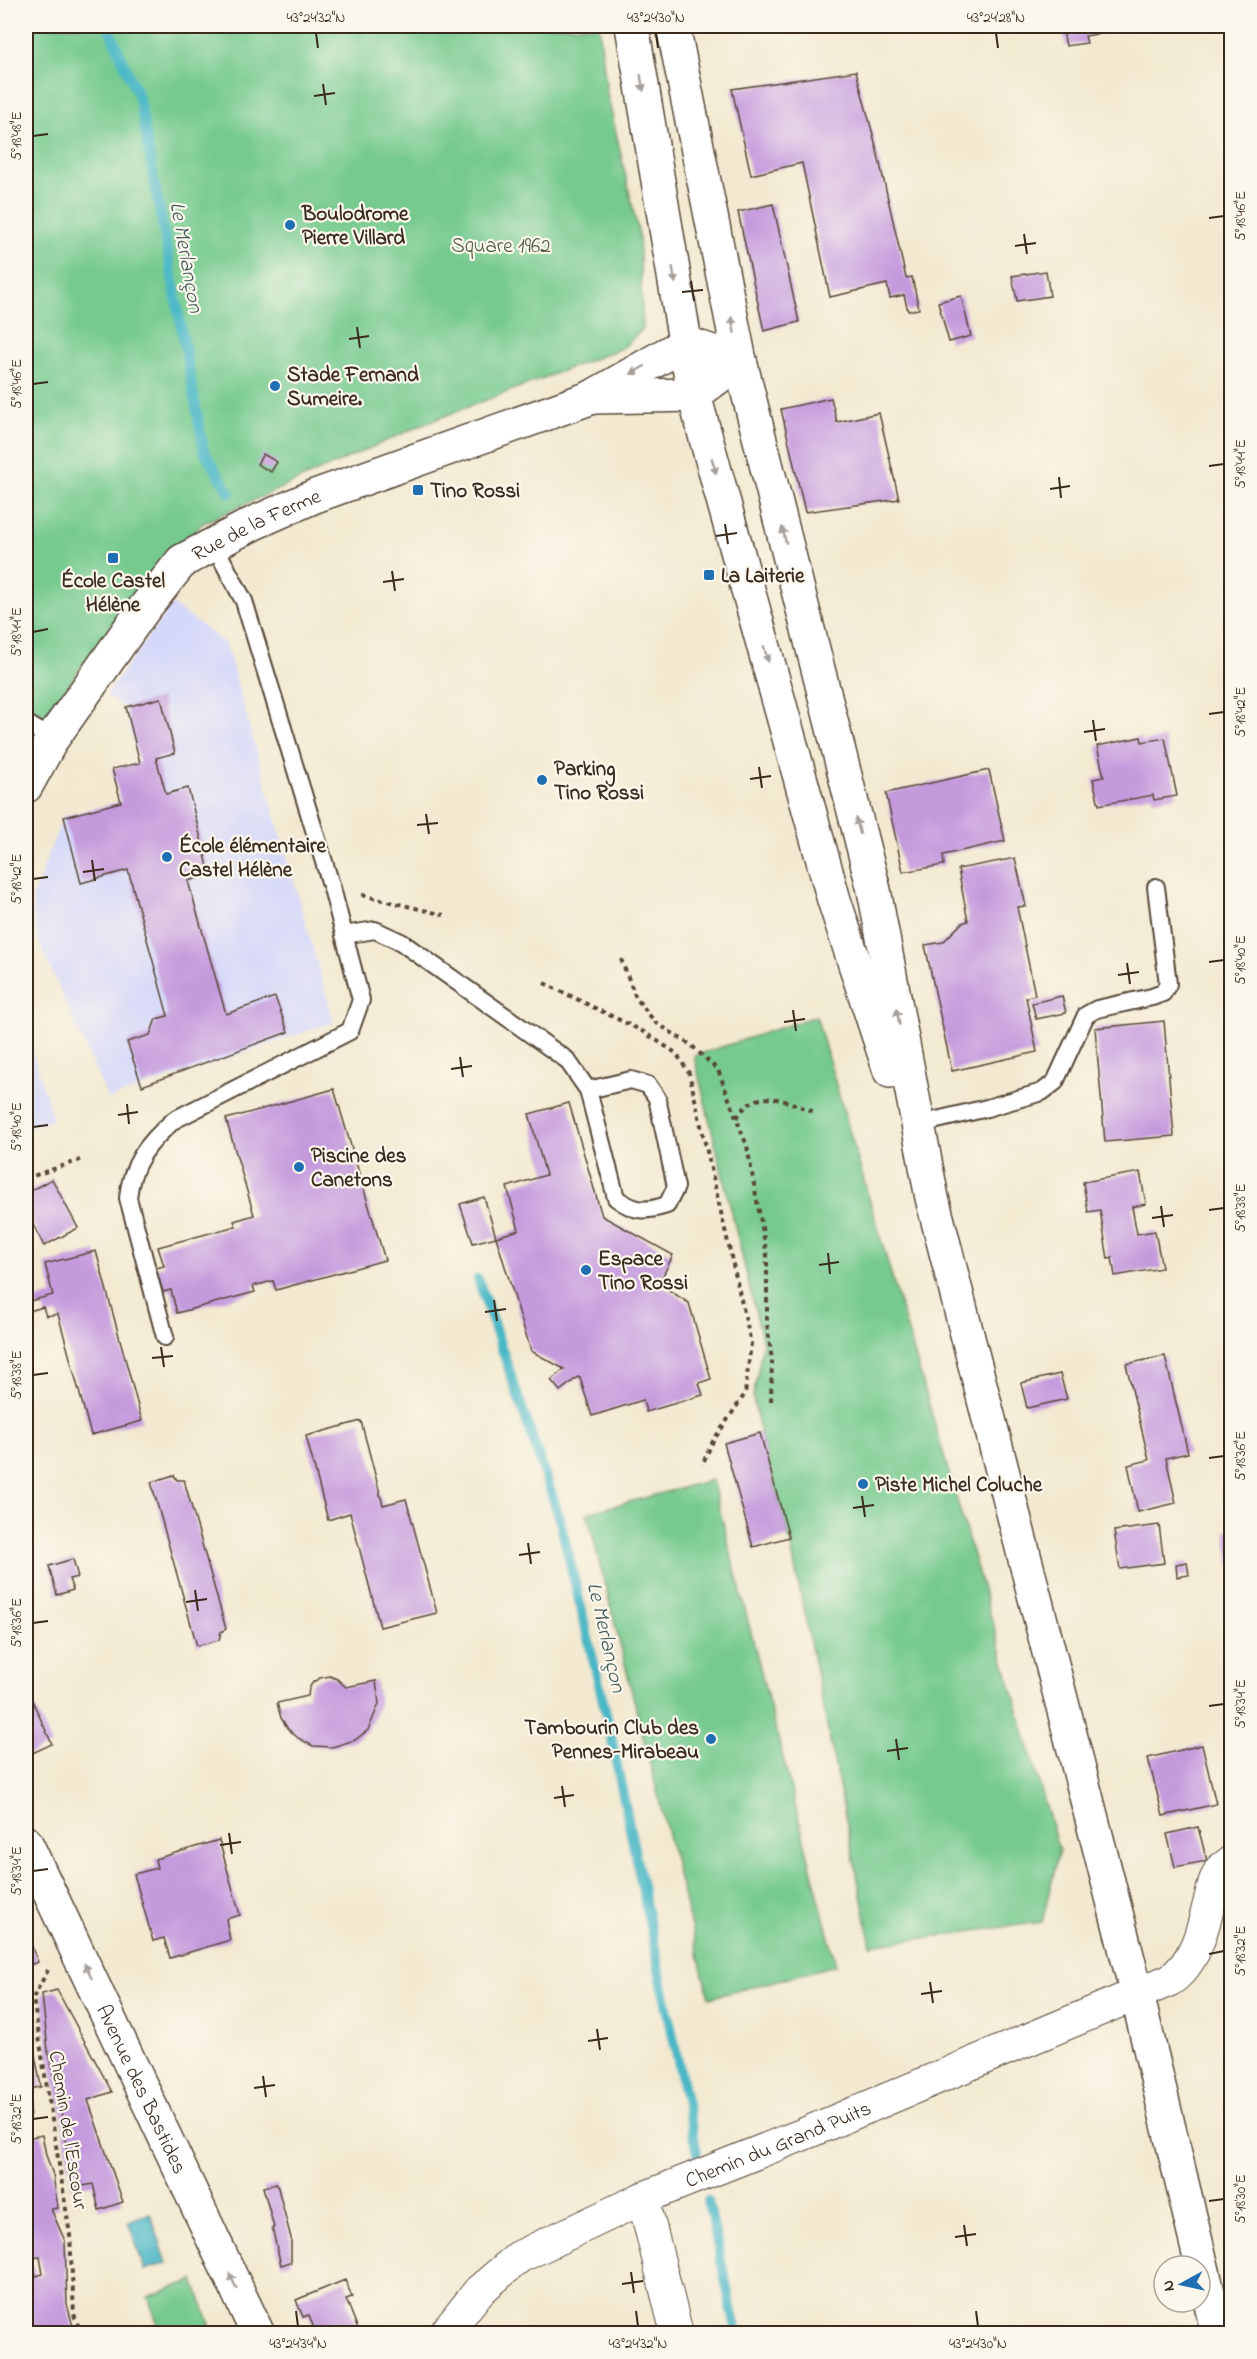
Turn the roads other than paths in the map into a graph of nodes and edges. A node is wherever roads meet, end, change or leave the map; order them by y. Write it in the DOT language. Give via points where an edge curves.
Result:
graph roads {
  1 [pos="632,26"];
  2 [pos="673,26"];
  3 [pos="686,343"];
  4 [pos="740,361"];
  5 [pos="694,395"];
  6 [pos="590,398"];
  7 [pos="213,543"];
  8 [pos="39,731"];
  9 [pos="26,786"];
  10 [pos="1156,887"];
  11 [pos="344,935"];
  12 [pos="588,1090"];
  13 [pos="913,1125"];
  14 [pos="165,1337"];
  15 [pos="26,1843"];
  16 [pos="1232,1860"];
  17 [pos="1137,1994"];
  18 [pos="643,2198"];
  19 [pos="258,2334"];
  20 [pos="445,2334"];
  21 [pos="677,2334"];
  22 [pos="1218,2334"];
  1 -- 3 [label="main road, one-way"];
  4 -- 2 [label="main road, one-way"];
  3 -- 4 [label="main road"];
  3 -- 5 [label="main road"];
  3 -- 6 [label="main road, Rue de la Ferme, one-way"];
  4 -- 5 [label="main road"];
  13 -- 4 [label="main road, one-way" via="874,890"];
  5 -- 6 [label="main road, Rue de la Ferme"];
  5 -- 13 [label="main road, one-way" via="834,900"];
  6 -- 7 [label="main road, Rue de la Ferme" via="315,496"];
  7 -- 8 [label="main road, Rue de la Ferme" via="182,561"];
  7 -- 11 [label="lane" via="244,601"];
  8 -- 9 [label="main road, Rue de la Ferme"];
  10 -- 13 [label="lane" via="1168,984 1163,993 1097,1009 1086,1016 1055,1082 1042,1092"];
  11 -- 12 [label="lane" via="375,930 401,942 567,1060"];
  11 -- 14 [label="lane" via="361,1000 350,1031 174,1120 153,1139 130,1180 128,1198"];
  12 -- 12 [label="lane" via="616,1198 629,1208 650,1210 667,1205 676,1187 657,1098 648,1085 631,1080"];
  13 -- 17 [label="main road"];
  19 -- 15 [label="main road, Avenue des Bastides, one-way"];
  16 -- 17 [label="street, Chemin du Grand Puits" via="1220,1870 1215,1881 1192,1957 1182,1972"];
  17 -- 18 [label="street, Chemin du Grand Puits"];
  17 -- 22 [label="main road"];
  18 -- 20 [label="street, Chemin du Grand Puits" via="519,2257 478,2291"];
  18 -- 21 [label="street"];
}
